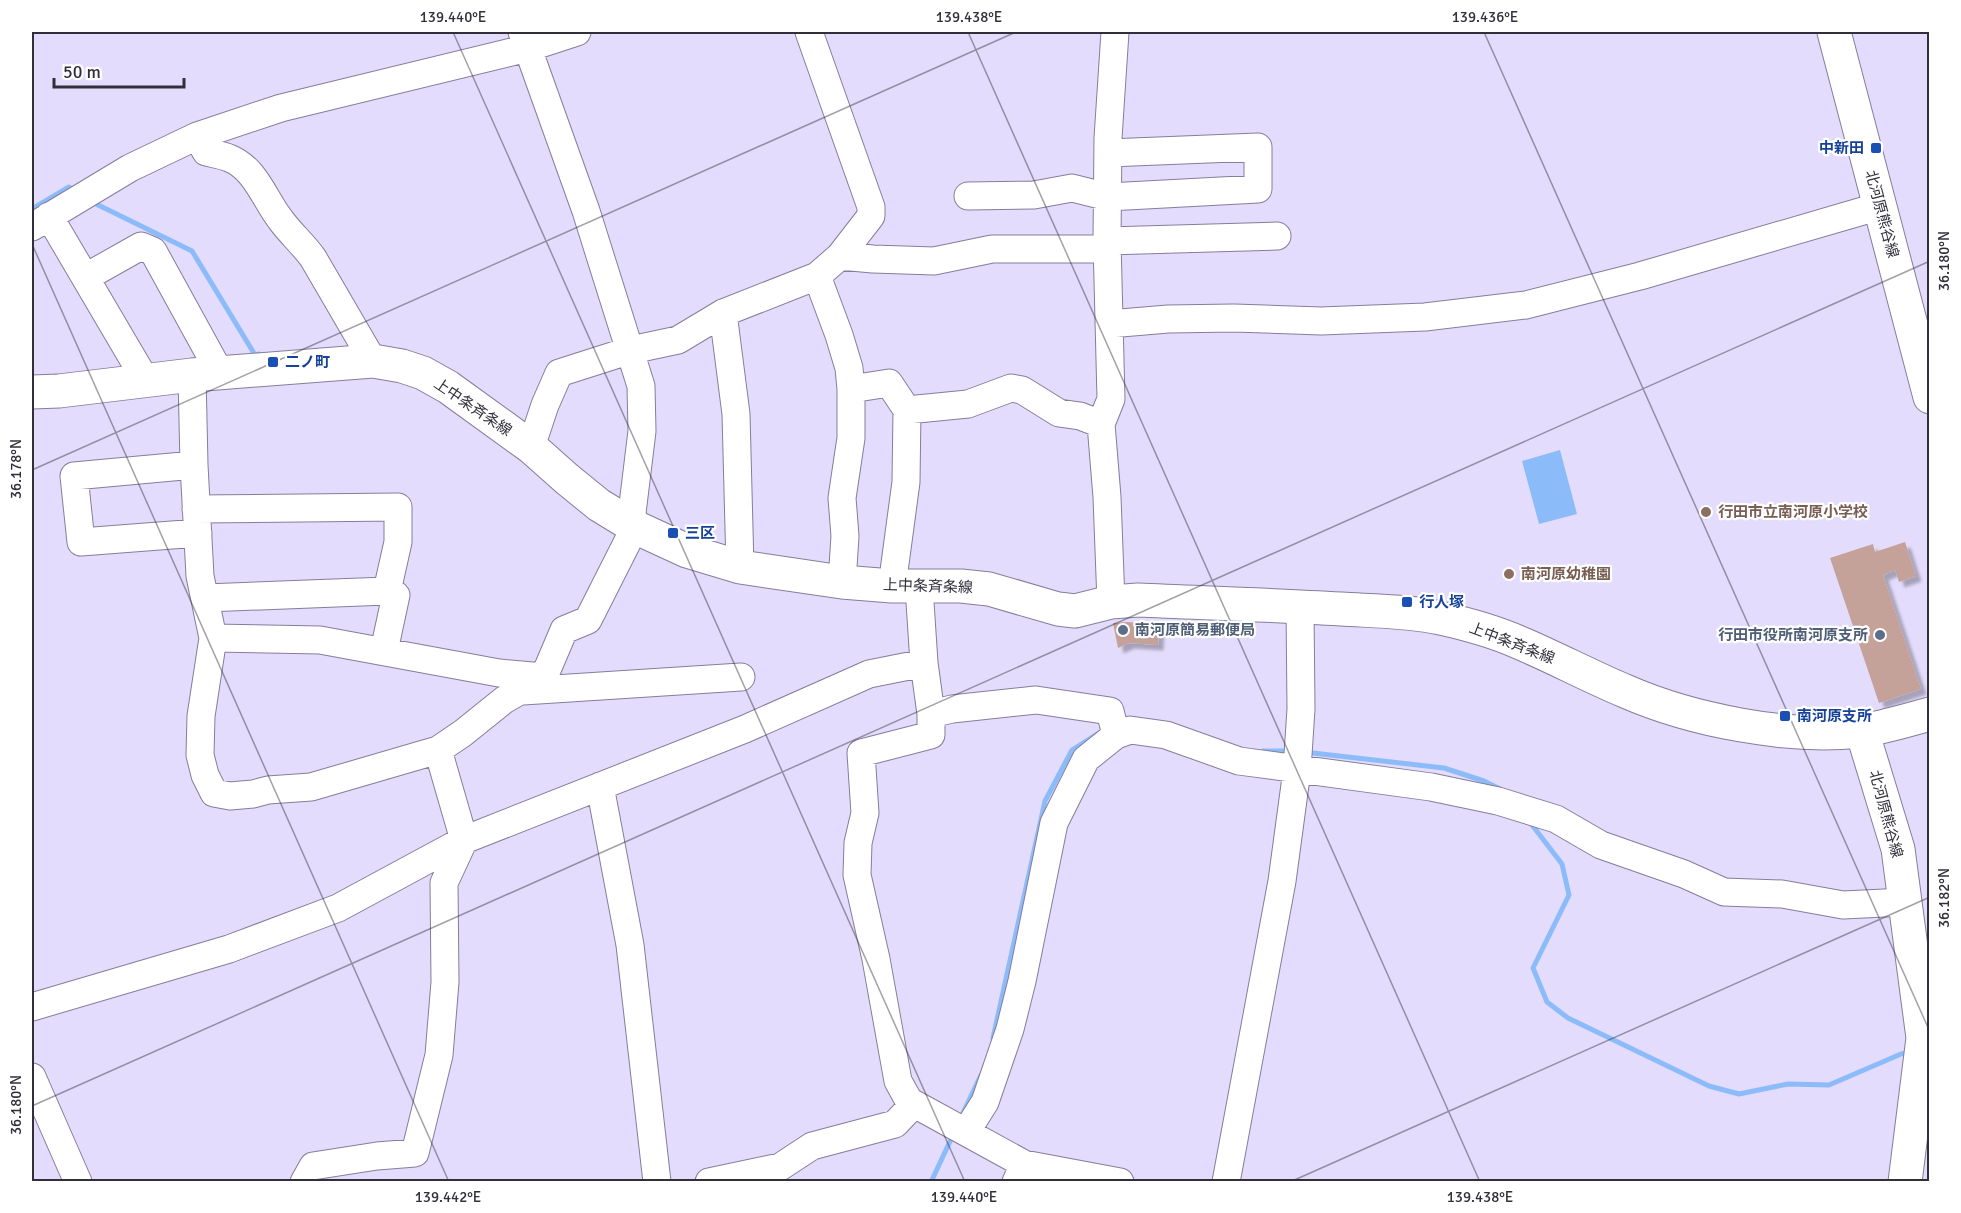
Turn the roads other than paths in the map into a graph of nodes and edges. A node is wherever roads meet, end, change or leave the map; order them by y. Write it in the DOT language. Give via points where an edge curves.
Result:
graph roads {
  1 [pos="577,32"];
  2 [pos="809,32"];
  3 [pos="1115,32"];
  4 [pos="1834,32"];
  5 [pos="525,40"];
  6 [pos="197,136"];
  7 [pos="1108,153"];
  8 [pos="968,196"];
  9 [pos="1108,197"];
  10 [pos="1880,206"];
  11 [pos="40,221"];
  12 [pos="1277,236"];
  13 [pos="1107,245"];
  14 [pos="840,256"];
  15 [pos="817,276"];
  16 [pos="86,277"];
  17 [pos="723,313"];
  18 [pos="1109,324"];
  19 [pos="1923,345"];
  20 [pos="631,350"];
  21 [pos="373,362"];
  22 [pos="206,374"];
  23 [pos="146,381"];
  24 [pos="851,389"];
  25 [pos="32,392"];
  26 [pos="1929,397"];
  27 [pos="907,410"];
  28 [pos="1101,424"];
  29 [pos="531,447"];
  30 [pos="194,465"];
  31 [pos="197,521"];
  32 [pos="635,527"];
  33 [pos="740,567"];
  34 [pos="842,582"];
  35 [pos="905,586"];
  36 [pos="387,591"];
  37 [pos="205,598"];
  38 [pos="1111,603"];
  39 [pos="1300,607"];
  40 [pos="213,638"];
  41 [pos="384,651"];
  42 [pos="924,663"];
  43 [pos="741,676"];
  44 [pos="544,677"];
  45 [pos="520,692"];
  46 [pos="931,714"];
  47 [pos="1929,714"];
  48 [pos="1862,731"];
  49 [pos="1116,735"];
  50 [pos="438,750"];
  51 [pos="1297,770"];
  52 [pos="600,786"];
  53 [pos="464,840"];
  54 [pos="1905,902"];
  55 [pos="32,1007"];
  56 [pos="32,1077"];
  57 [pos="914,1104"];
  58 [pos="966,1132"];
  59 [pos="1020,1173"];
  60 [pos="78,1182"];
  61 [pos="304,1182"];
  62 [pos="657,1182"];
  63 [pos="710,1182"];
  64 [pos="1120,1182"];
  65 [pos="1226,1182"];
  66 [pos="1905,1182"];
  1 -- 5 [label="street"];
  2 -- 14 [label="street" via="871,207 871,216"];
  3 -- 7 [label="street"];
  4 -- 10 [label="main road, 北河原熊谷線"];
  5 -- 6 [label="street" via="281,108"];
  5 -- 20 [label="street"];
  6 -- 11 [label="street" via="130,168"];
  6 -- 21 [label="street" via="206,152 230,158 249,171 279,218 314,258"];
  7 -- 9 [label="street"];
  7 -- 9 [label="street" via="1258,147 1258,189"];
  8 -- 9 [label="street" via="1034,195 1072,188"];
  9 -- 13 [label="street"];
  10 -- 18 [label="street" via="1526,305 1425,317 1321,321 1234,318"];
  10 -- 19 [label="main road, 北河原熊谷線"];
  11 -- 16 [label="street"];
  12 -- 13 [label="street"];
  13 -- 14 [label="street" via="992,249 934,261"];
  13 -- 18 [label="street"];
  14 -- 15 [label="street"];
  15 -- 17 [label="street"];
  15 -- 24 [label="street" via="849,368"];
  16 -- 22 [label="street" via="141,246 153,251"];
  16 -- 23 [label="street"];
  17 -- 20 [label="street" via="678,340"];
  17 -- 33 [label="street" via="736,414"];
  18 -- 28 [label="street" via="1111,399"];
  19 -- 26 [label="main road, 北河原熊谷線"];
  20 -- 29 [label="street" via="559,373"];
  20 -- 32 [label="street" via="641,386 642,431 632,513"];
  21 -- 22 [label="main road, 上中条斉条線"];
  21 -- 29 [label="main road, 上中条斉条線" via="423,373"];
  22 -- 23 [label="main road, 上中条斉条線"];
  22 -- 30 [label="street"];
  23 -- 25 [label="main road, 上中条斉条線"];
  24 -- 27 [label="street" via="889,382"];
  24 -- 34 [label="street" via="851,438 842,498"];
  27 -- 28 [label="street" via="968,404 1011,388 1022,390 1059,413"];
  27 -- 35 [label="street"];
  28 -- 38 [label="street"];
  29 -- 32 [label="main road, 上中条斉条線" via="599,505"];
  30 -- 31 [label="street"];
  30 -- 31 [label="street" via="74,476 81,542"];
  31 -- 36 [label="street" via="398,507 398,542"];
  31 -- 37 [label="street"];
  32 -- 33 [label="main road, 上中条斉条線" via="687,551"];
  32 -- 44 [label="street" via="588,620 564,630"];
  33 -- 34 [label="main road, 上中条斉条線"];
  34 -- 35 [label="main road, 上中条斉条線"];
  35 -- 38 [label="main road, 上中条斉条線" via="989,589 1075,611"];
  35 -- 42 [label="street"];
  36 -- 37 [label="street"];
  36 -- 41 [label="street" via="396,595"];
  37 -- 40 [label="street"];
  38 -- 39 [label="main road, 上中条斉条線" via="1138,600"];
  39 -- 48 [label="main road, 上中条斉条線" via="1437,617 1474,627 1517,641 1626,692 1717,720 1828,734"];
  39 -- 51 [label="street"];
  40 -- 41 [label="street" via="320,640"];
  40 -- 50 [label="street" via="201,716 200,755 214,793 230,796 311,787"];
  41 -- 44 [label="street" via="499,673"];
  42 -- 46 [label="street"];
  42 -- 52 [label="street" via="869,674"];
  43 -- 45 [label="street"];
  44 -- 45 [label="street"];
  45 -- 50 [label="street"];
  46 -- 49 [label="street" via="1036,700 1110,711"];
  46 -- 57 [label="street" via="931,735 861,753 865,813 858,843 857,875 898,1081"];
  47 -- 48 [label="main road"];
  48 -- 54 [label="main road, 北河原熊谷線" via="1898,849"];
  49 -- 51 [label="street" via="1130,730 1166,735 1239,761"];
  49 -- 58 [label="street" via="1086,759 1054,823 1010,1029 985,1102"];
  50 -- 53 [label="street"];
  51 -- 54 [label="street" via="1431,787 1498,801 1556,819 1600,844 1724,892 1782,894 1843,905"];
  51 -- 65 [label="street" via="1282,881"];
  52 -- 53 [label="street"];
  52 -- 62 [label="street" via="630,945"];
  53 -- 55 [label="street" via="338,908 229,950"];
  53 -- 61 [label="street" via="444,883 445,982 439,1054 415,1153 313,1166"];
  54 -- 66 [label="main road, 北河原熊谷線" via="1923,1038"];
  56 -- 60 [label="street"];
  57 -- 58 [label="street"];
  57 -- 63 [label="street" via="895,1124 812,1146 780,1167"];
  58 -- 59 [label="street"];
  59 -- 64 [label="street"];
}
